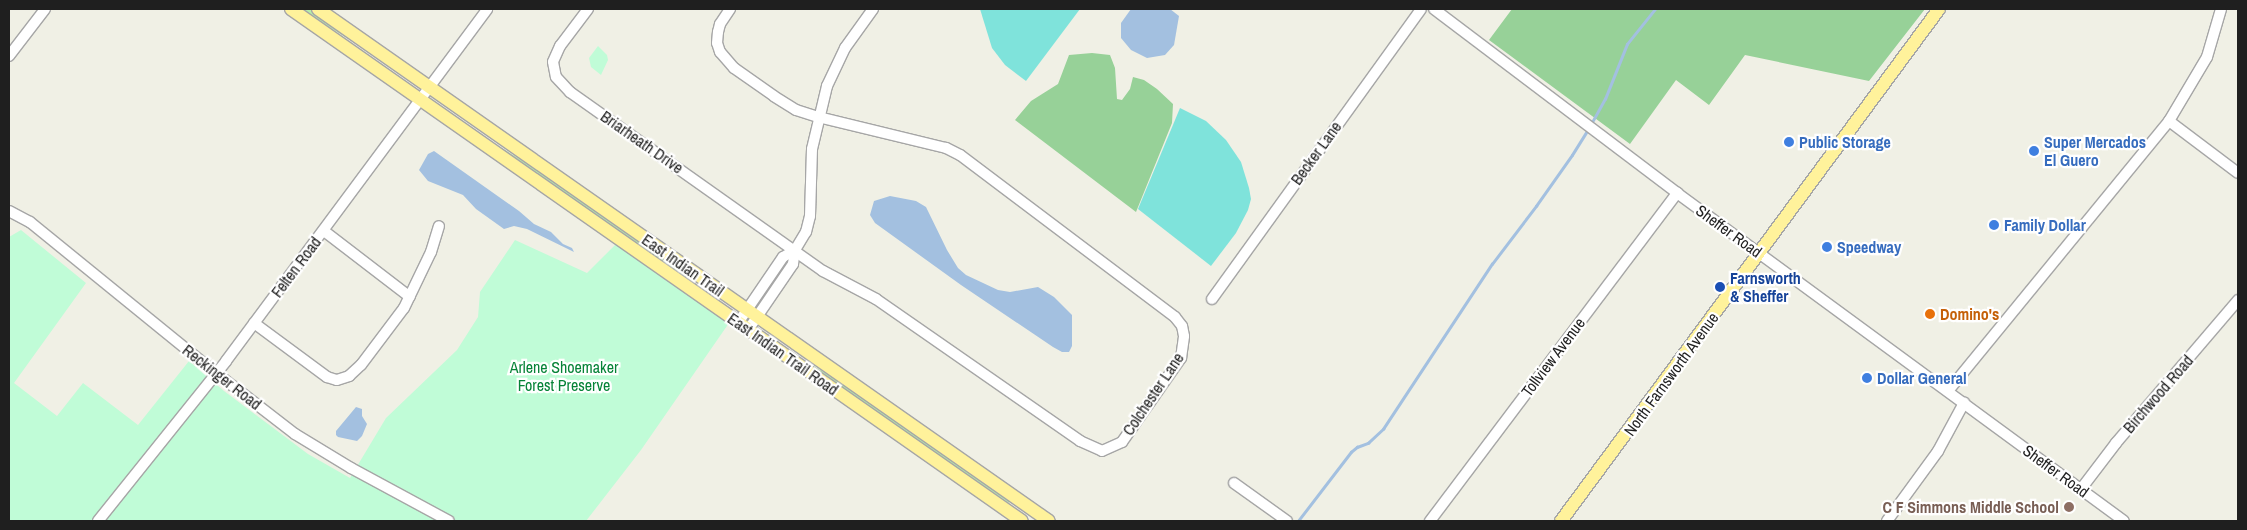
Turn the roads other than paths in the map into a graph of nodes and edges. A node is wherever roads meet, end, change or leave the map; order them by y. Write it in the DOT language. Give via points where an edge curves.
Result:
graph roads {
  1 [pos="45,9"];
  2 [pos="291,9"];
  3 [pos="318,9"];
  4 [pos="487,9"];
  5 [pos="588,9"];
  6 [pos="730,9"];
  7 [pos="873,9"];
  8 [pos="1422,9"];
  9 [pos="1434,9"];
  10 [pos="1939,9"];
  11 [pos="2221,9"];
  12 [pos="10,50"];
  13 [pos="430,88"];
  14 [pos="421,100"];
  15 [pos="818,117"];
  16 [pos="2169,121"];
  17 [pos="2238,173"];
  18 [pos="1677,193"];
  19 [pos="9,211"];
  20 [pos="440,226"];
  21 [pos="324,231"];
  22 [pos="795,250"];
  23 [pos="1759,253"];
  24 [pos="410,297"];
  25 [pos="1212,299"];
  26 [pos="2238,300"];
  27 [pos="752,313"];
  28 [pos="254,324"];
  29 [pos="743,326"];
  30 [pos="216,373"];
  31 [pos="1948,392"];
  32 [pos="1964,403"];
  33 [pos="1234,483"];
  34 [pos="2081,489"];
  35 [pos="1026,505"];
  36 [pos="1020,520"];
  37 [pos="98,521"];
  38 [pos="449,521"];
  39 [pos="1049,521"];
  40 [pos="1287,521"];
  41 [pos="1430,521"];
  42 [pos="1562,521"];
  43 [pos="1886,521"];
  44 [pos="2124,521"];
  1 -- 12 [label="street"];
  2 -- 14 [label="main road"];
  3 -- 13 [label="main road, East Indian Trail"];
  4 -- 13 [label="street, Felten Road"];
  5 -- 22 [label="street, Briarheath Drive" via="556,54 553,69 561,84"];
  6 -- 15 [label="street" via="720,24 717,44 726,61 786,104"];
  7 -- 15 [label="street" via="837,62"];
  8 -- 25 [label="street, Becker Lane"];
  9 -- 18 [label="street, Sheffer Road"];
  10 -- 23 [label="main road, North Farnsworth Avenue"];
  11 -- 16 [label="street" via="2207,57"];
  13 -- 14 [label="street, Felten Road"];
  13 -- 27 [label="main road, East Indian Trail"];
  14 -- 21 [label="street, Felten Road"];
  14 -- 29 [label="main road, East Indian Trail Road"];
  15 -- 22 [label="street" via="810,160 810,216 806,232"];
  15 -- 22 [label="street, Colchester Lane" via="946,148 960,155 1175,317 1182,326 1184,345 1181,358 1122,442 1102,451 1080,441 876,299 823,271"];
  16 -- 17 [label="street"];
  16 -- 31 [label="street"];
  18 -- 23 [label="street, Sheffer Road"];
  18 -- 41 [label="street, Tollview Avenue"];
  19 -- 30 [label="street, Reckinger Road" via="30,222"];
  20 -- 24 [label="street"];
  21 -- 24 [label="street"];
  21 -- 28 [label="street, Felten Road"];
  22 -- 27 [label="street" via="793,264"];
  23 -- 31 [label="street, Sheffer Road"];
  23 -- 42 [label="main road, North Farnsworth Avenue"];
  24 -- 28 [label="street" via="360,365 343,379 332,379 320,373"];
  26 -- 34 [label="street, Birchwood Road"];
  27 -- 29 [label="street"];
  27 -- 35 [label="main road, East Indian Trail"];
  28 -- 30 [label="street, Felten Road"];
  29 -- 36 [label="main road, East Indian Trail Road"];
  30 -- 37 [label="street, Felten Road"];
  30 -- 38 [label="street, Reckinger Road" via="295,434 328,455"];
  31 -- 32 [label="street, Sheffer Road"];
  32 -- 34 [label="street, Sheffer Road"];
  32 -- 43 [label="street" via="1938,451"];
  33 -- 40 [label="street"];
  34 -- 44 [label="street, Sheffer Road"];
  35 -- 36 [label="main road"];
  35 -- 39 [label="main road, East Indian Trail"];
}
